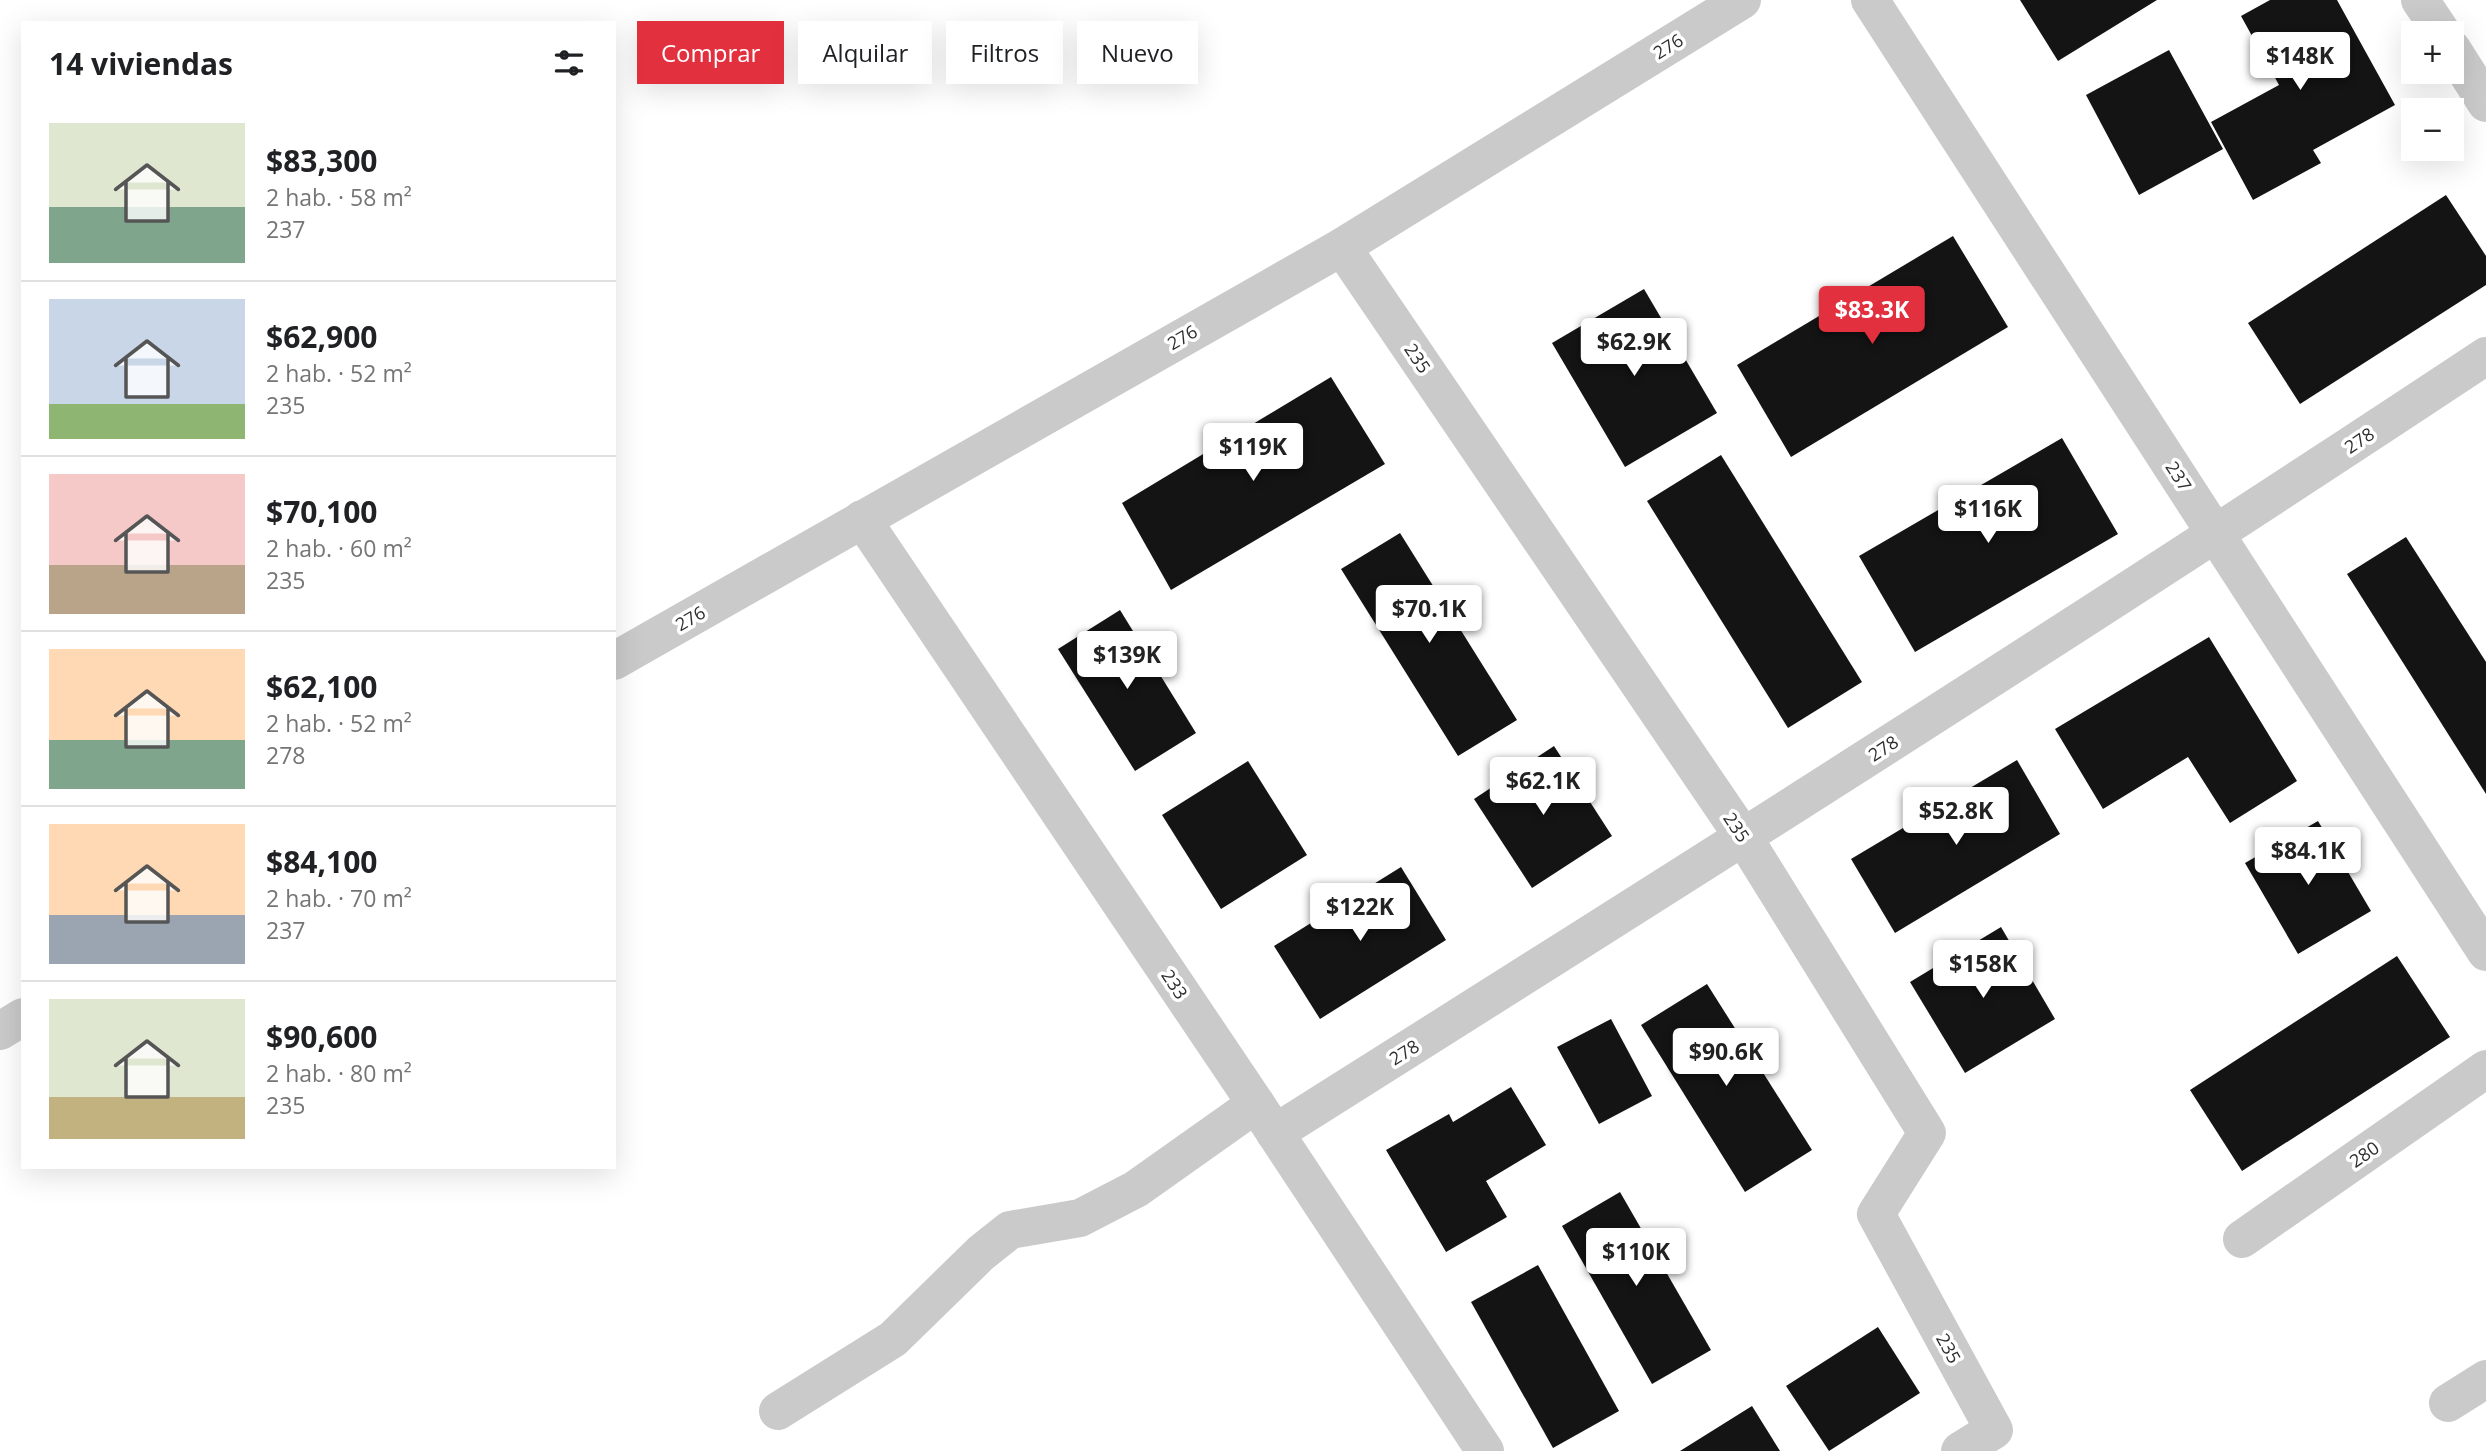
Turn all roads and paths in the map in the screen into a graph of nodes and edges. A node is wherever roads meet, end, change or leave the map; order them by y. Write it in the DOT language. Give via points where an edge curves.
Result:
graph roads {
  1 [pos="1742,0"];
  2 [pos="1870,0"];
  3 [pos="2420,0"];
  4 [pos="2434,21"];
  5 [pos="2464,68"];
  6 [pos="2486,103"];
  7 [pos="1342,247"];
  8 [pos="2486,356"];
  9 [pos="862,519"];
  10 [pos="2217,534"];
  11 [pos="616,661"];
  12 [pos="1744,838"];
  13 [pos="2486,952"];
  14 [pos="21,1018"];
  15 [pos="0,1031"];
  16 [pos="2486,1069"];
  17 [pos="1266,1119"];
  18 [pos="2242,1239"];
  19 [pos="2486,1379"];
  20 [pos="2448,1403"];
  21 [pos="778,1411"];
  22 [pos="1485,1451"];
  23 [pos="1960,1451"];
  1 -- 7 [label="street, 276"];
  2 -- 10 [label="street, 237"];
  3 -- 4 [label="street"];
  5 -- 6 [label="street"];
  7 -- 9 [label="street, 276"];
  7 -- 12 [label="street, 235"];
  8 -- 10 [label="street, 278"];
  9 -- 11 [label="street, 276"];
  9 -- 17 [label="street, 233"];
  10 -- 12 [label="street, 278"];
  10 -- 13 [label="street, 237"];
  12 -- 17 [label="street, 278"];
  12 -- 23 [label="street, 235" via="1927,1133 1876,1214 1994,1430"];
  14 -- 15 [label="street"];
  16 -- 18 [label="street, 280"];
  17 -- 21 [label="street, 278" via="1080,1218 1010,1230 893,1339"];
  17 -- 22 [label="street, 233"];
  19 -- 20 [label="street"];
}
